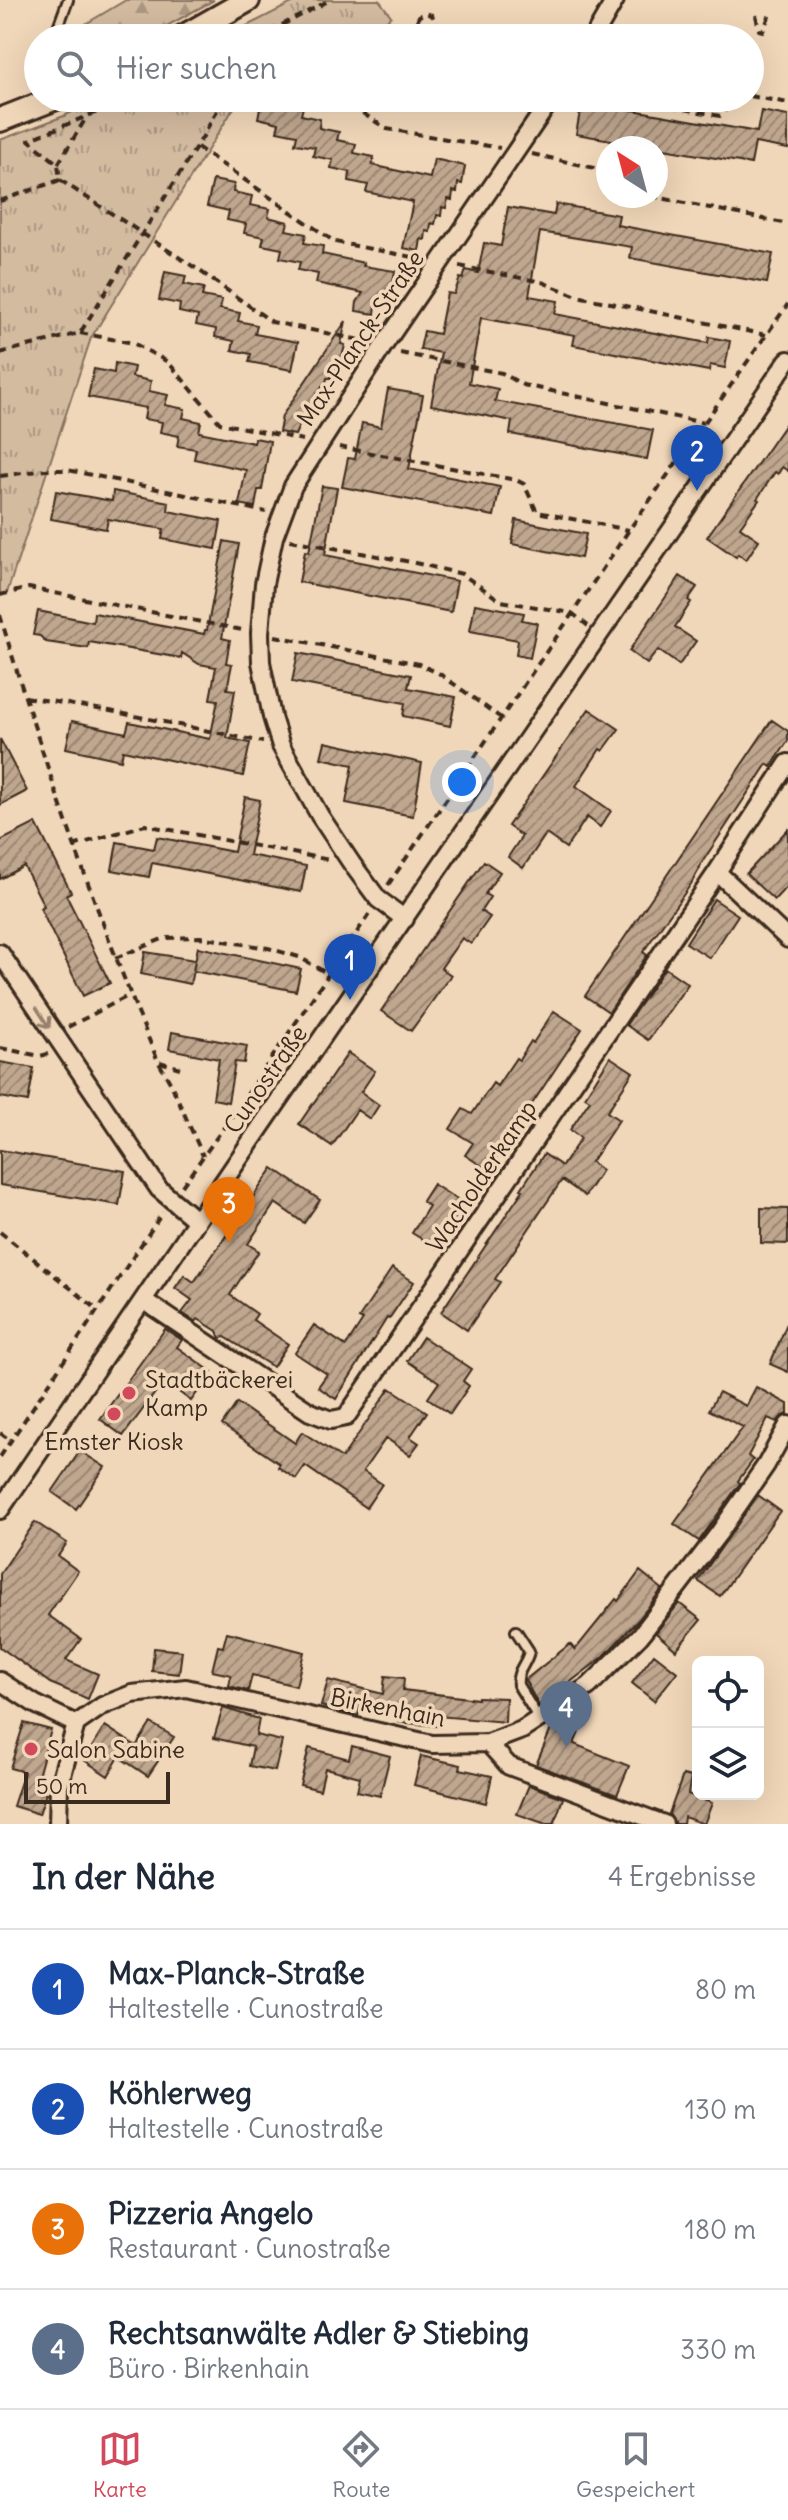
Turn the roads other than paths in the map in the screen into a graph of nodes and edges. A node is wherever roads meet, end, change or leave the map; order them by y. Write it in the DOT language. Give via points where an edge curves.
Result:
graph roads {
  1 [pos="68,0"];
  2 [pos="248,0"];
  3 [pos="615,0"];
  4 [pos="59,24"];
  5 [pos="206,24"];
  6 [pos="601,24"];
  7 [pos="24,111"];
  8 [pos="542,112"];
  9 [pos="0,120"];
  10 [pos="788,360"];
  11 [pos="788,763"];
  12 [pos="717,872"];
  13 [pos="405,919"];
  14 [pos="788,939"];
  15 [pos="0,953"];
  16 [pos="197,1221"];
  17 [pos="143,1300"];
  18 [pos="788,1425"];
  19 [pos="0,1510"];
  20 [pos="516,1631"];
  21 [pos="0,1681"];
  22 [pos="539,1719"];
  23 [pos="76,1724"];
  24 [pos="488,1743"];
  25 [pos="58,1824"];
  26 [pos="664,1824"];
  1 -- 4 [label="lane"];
  2 -- 5 [label="main road"];
  3 -- 6 [label="street"];
  7 -- 9 [label="main road"];
  8 -- 13 [label="street, Max-Planck-Straße" via="293,486 264,584 261,662 281,746 352,864 378,899"];
  10 -- 13 [label="street, Cunostraße"];
  11 -- 12 [label="street, Wacholderkamp"];
  12 -- 14 [label="street"];
  12 -- 17 [label="street, Wacholderkamp" via="346,1417 331,1420 310,1412"];
  13 -- 16 [label="street, Cunostraße"];
  15 -- 16 [label="street, one-way" via="159,1189"];
  16 -- 17 [label="street, Cunostraße"];
  17 -- 19 [label="street, Cunostraße"];
  18 -- 22 [label="street, Birkenhain" via="719,1533 640,1636 589,1686"];
  20 -- 22 [label="lane" via="529,1651 518,1685"];
  21 -- 23 [label="street"];
  22 -- 24 [label="street, Birkenhain"];
  23 -- 24 [label="street, Birkenhain" via="132,1694 186,1688 432,1744"];
  23 -- 25 [label="street" via="59,1786"];
  24 -- 26 [label="street" via="509,1766"];
}
